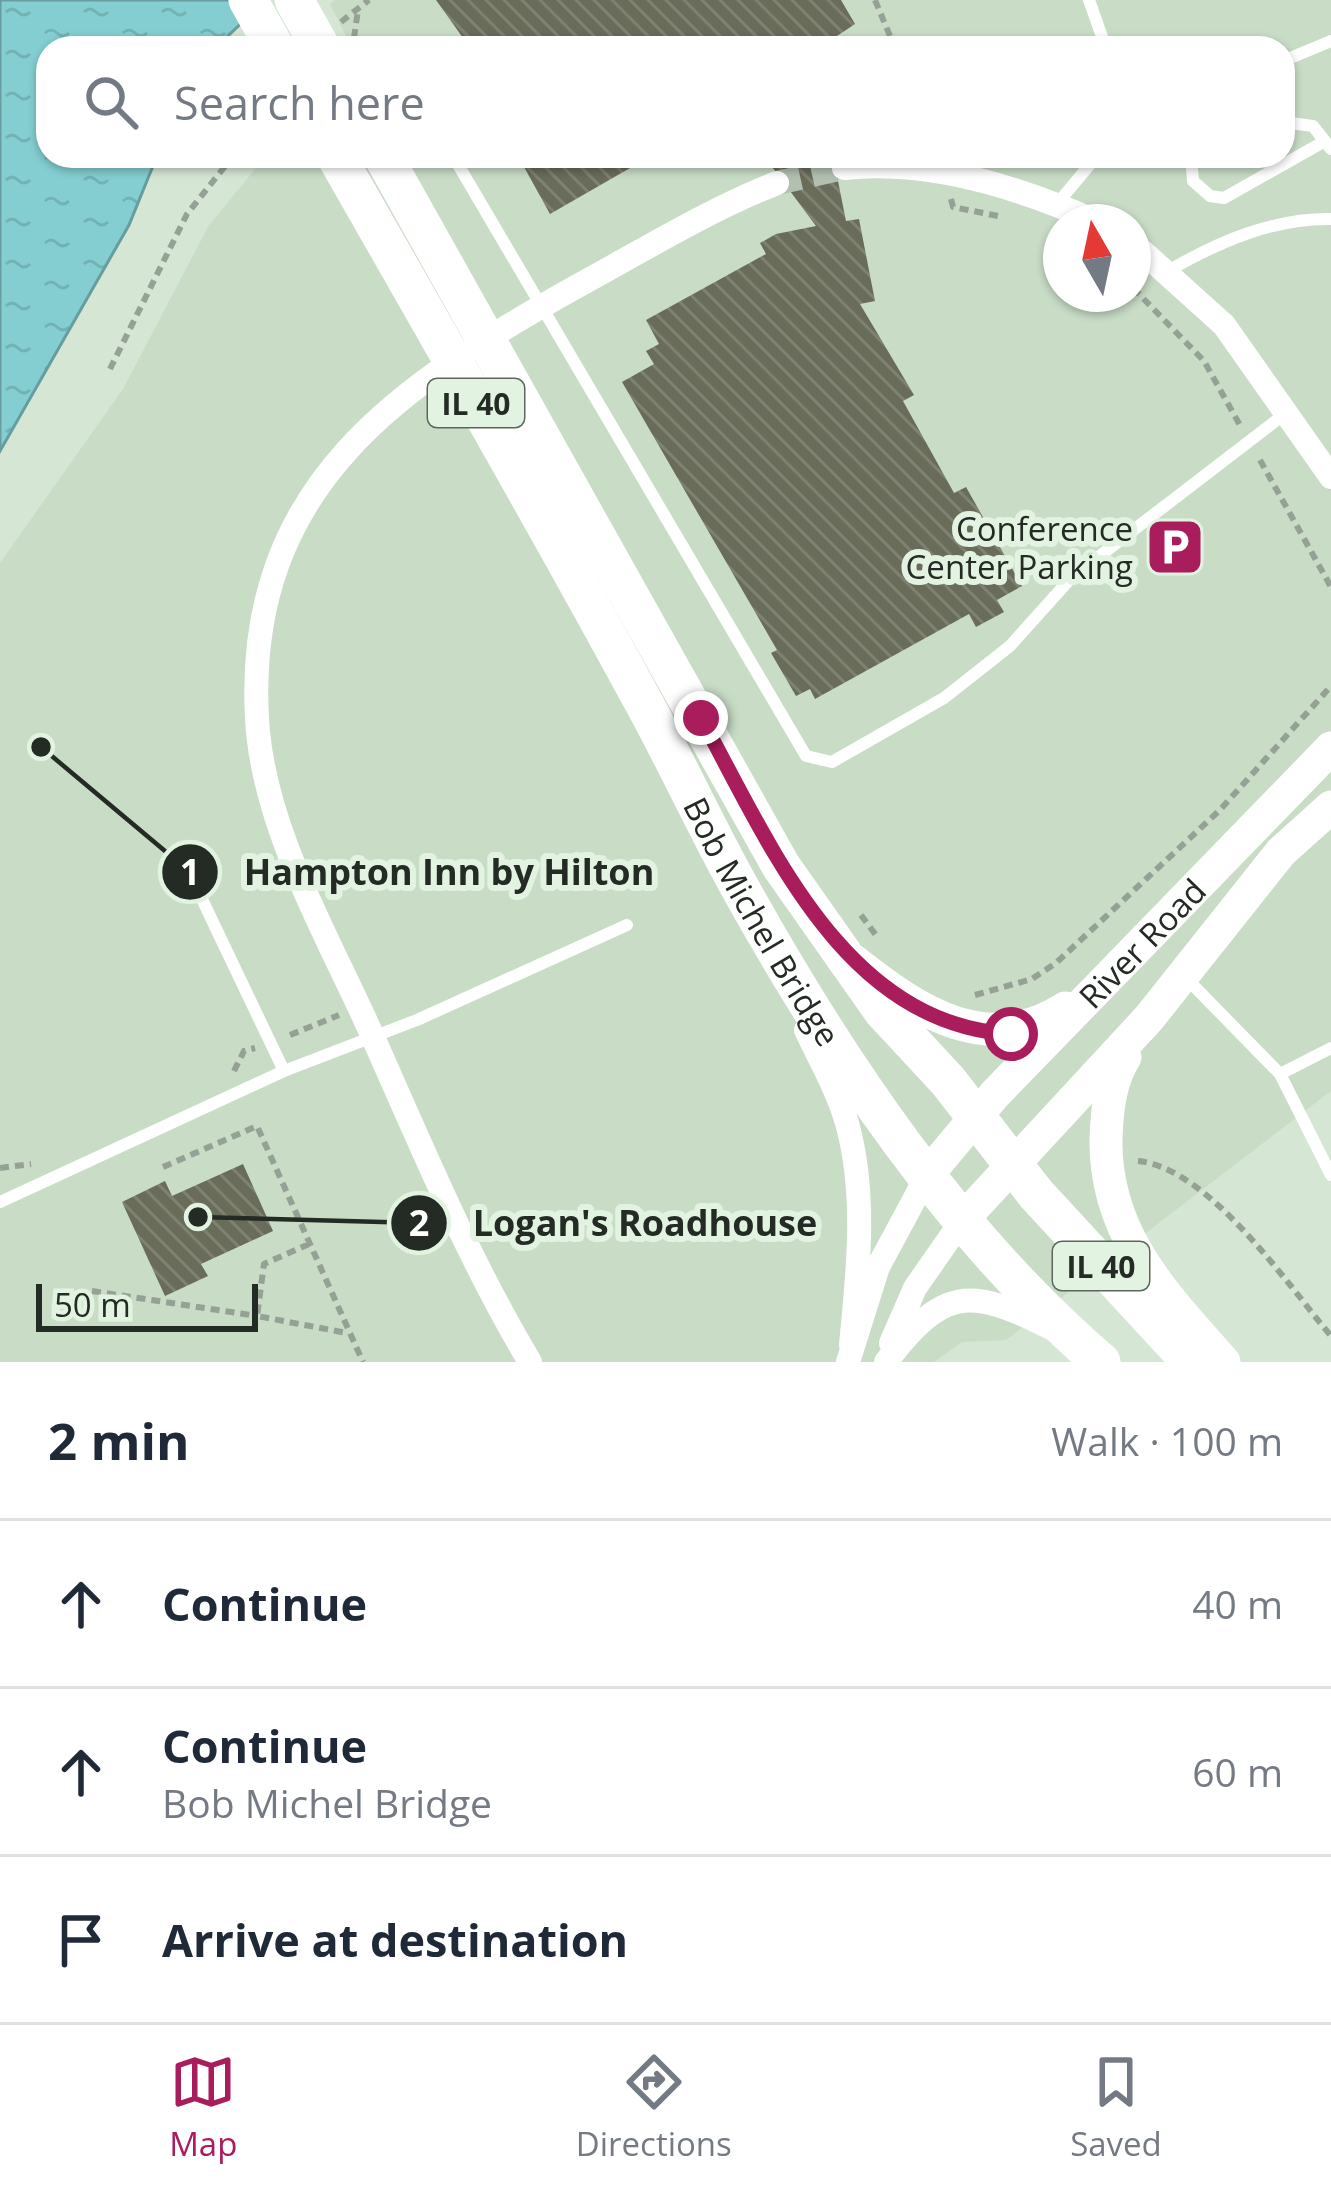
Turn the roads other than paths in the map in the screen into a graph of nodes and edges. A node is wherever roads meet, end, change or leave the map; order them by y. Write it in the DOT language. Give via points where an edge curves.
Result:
graph roads {
  1 [pos="248,0"];
  2 [pos="294,0"];
  3 [pos="1089,0"];
  4 [pos="268,36"];
  5 [pos="314,36"];
  6 [pos="1102,36"];
  7 [pos="1331,40"];
  8 [pos="1295,56"];
  9 [pos="1295,124"];
  10 [pos="1328,145"];
  11 [pos="1295,162"];
  12 [pos="343,168"];
  13 [pos="389,168"];
  14 [pos="460,168"];
  15 [pos="911,168"];
  16 [pos="1087,168"];
  17 [pos="1192,168"];
  18 [pos="1283,168"];
  19 [pos="777,183"];
  20 [pos="1057,204"];
  21 [pos="1331,219"];
  22 [pos="1151,257"];
  23 [pos="1168,271"];
  24 [pos="540,307"];
  25 [pos="1286,413"];
  26 [pos="1331,477"];
  27 [pos="1331,748"];
  28 [pos="1331,807"];
  29 [pos="179,851"];
  30 [pos="742,892"];
  31 [pos="627,925"];
  32 [pos="838,948"];
  33 [pos="1127,958"];
  34 [pos="1184,976"];
  35 [pos="1150,1018"];
  36 [pos="371,1033"];
  37 [pos="1331,1048"];
  38 [pos="284,1071"];
  39 [pos="1280,1074"];
  40 [pos="966,1128"];
  41 [pos="928,1174"];
  42 [pos="1007,1175"];
  43 [pos="1331,1175"];
  44 [pos="0,1202"];
  45 [pos="964,1219"];
  46 [pos="1088,1351"];
  47 [pos="849,1353"];
  48 [pos="530,1362"];
  49 [pos="884,1362"];
  50 [pos="1191,1362"];
  51 [pos="1224,1362"];
  1 -- 4 [label="main road"];
  2 -- 5 [label="main road"];
  3 -- 6 [label="lane"];
  7 -- 8 [label="lane"];
  9 -- 10 [label="lane" via="1313,126"];
  10 -- 11 [label="lane"];
  12 -- 30 [label="main road, Bob Michel Bridge / IL 40" via="616,650"];
  13 -- 32 [label="main road, Bob Michel Bridge / IL 40" via="781,866"];
  14 -- 24 [label="lane"];
  15 -- 20 [label="street"];
  16 -- 20 [label="lane"];
  17 -- 18 [label="lane" via="1193,181 1224,198"];
  19 -- 24 [label="street"];
  21 -- 23 [label="lane" via="1302,219 1214,244"];
  22 -- 23 [label="street"];
  23 -- 25 [label="street" via="1224,326"];
  24 -- 25 [label="lane" via="806,756 832,762 944,698 1010,646 1072,578"];
  24 -- 36 [label="street" via="415,386 354,437 319,484 272,585 257,680 270,791"];
  25 -- 26 [label="street"];
  27 -- 33 [label="main road, River Road"];
  28 -- 34 [label="main road, River Road" via="1281,852"];
  29 -- 38 [label="lane"];
  30 -- 41 [label="main road, Bob Michel Bridge / IL 40"];
  30 -- 47 [label="street" via="847,1121 859,1231"];
  31 -- 36 [label="lane"];
  32 -- 33 [label="main road" via="926,1008 981,1032 1011,1034 1049,1018"];
  32 -- 40 [label="main road, Bob Michel Bridge / IL 40"];
  33 -- 40 [label="main road, River Road"];
  34 -- 35 [label="main road, River Road"];
  34 -- 39 [label="lane"];
  35 -- 42 [label="main road, River Road"];
  35 -- 51 [label="main road" via="1114,1080 1108,1183 1139,1261"];
  36 -- 38 [label="lane"];
  36 -- 48 [label="street" via="492,1298"];
  37 -- 39 [label="lane"];
  38 -- 44 [label="lane"];
  39 -- 43 [label="lane"];
  40 -- 41 [label="main road, River Road"];
  40 -- 42 [label="main road, IL 40"];
  41 -- 45 [label="main road, IL 40"];
  41 -- 47 [label="street" via="878,1268"];
  42 -- 45 [label="main road, River Road"];
  42 -- 50 [label="main road, IL 40"];
  45 -- 46 [label="main road, IL 40"];
  45 -- 49 [label="street" via="915,1288"];
  46 -- 49 [label="street" via="993,1300 962,1298 913,1327"];
}
